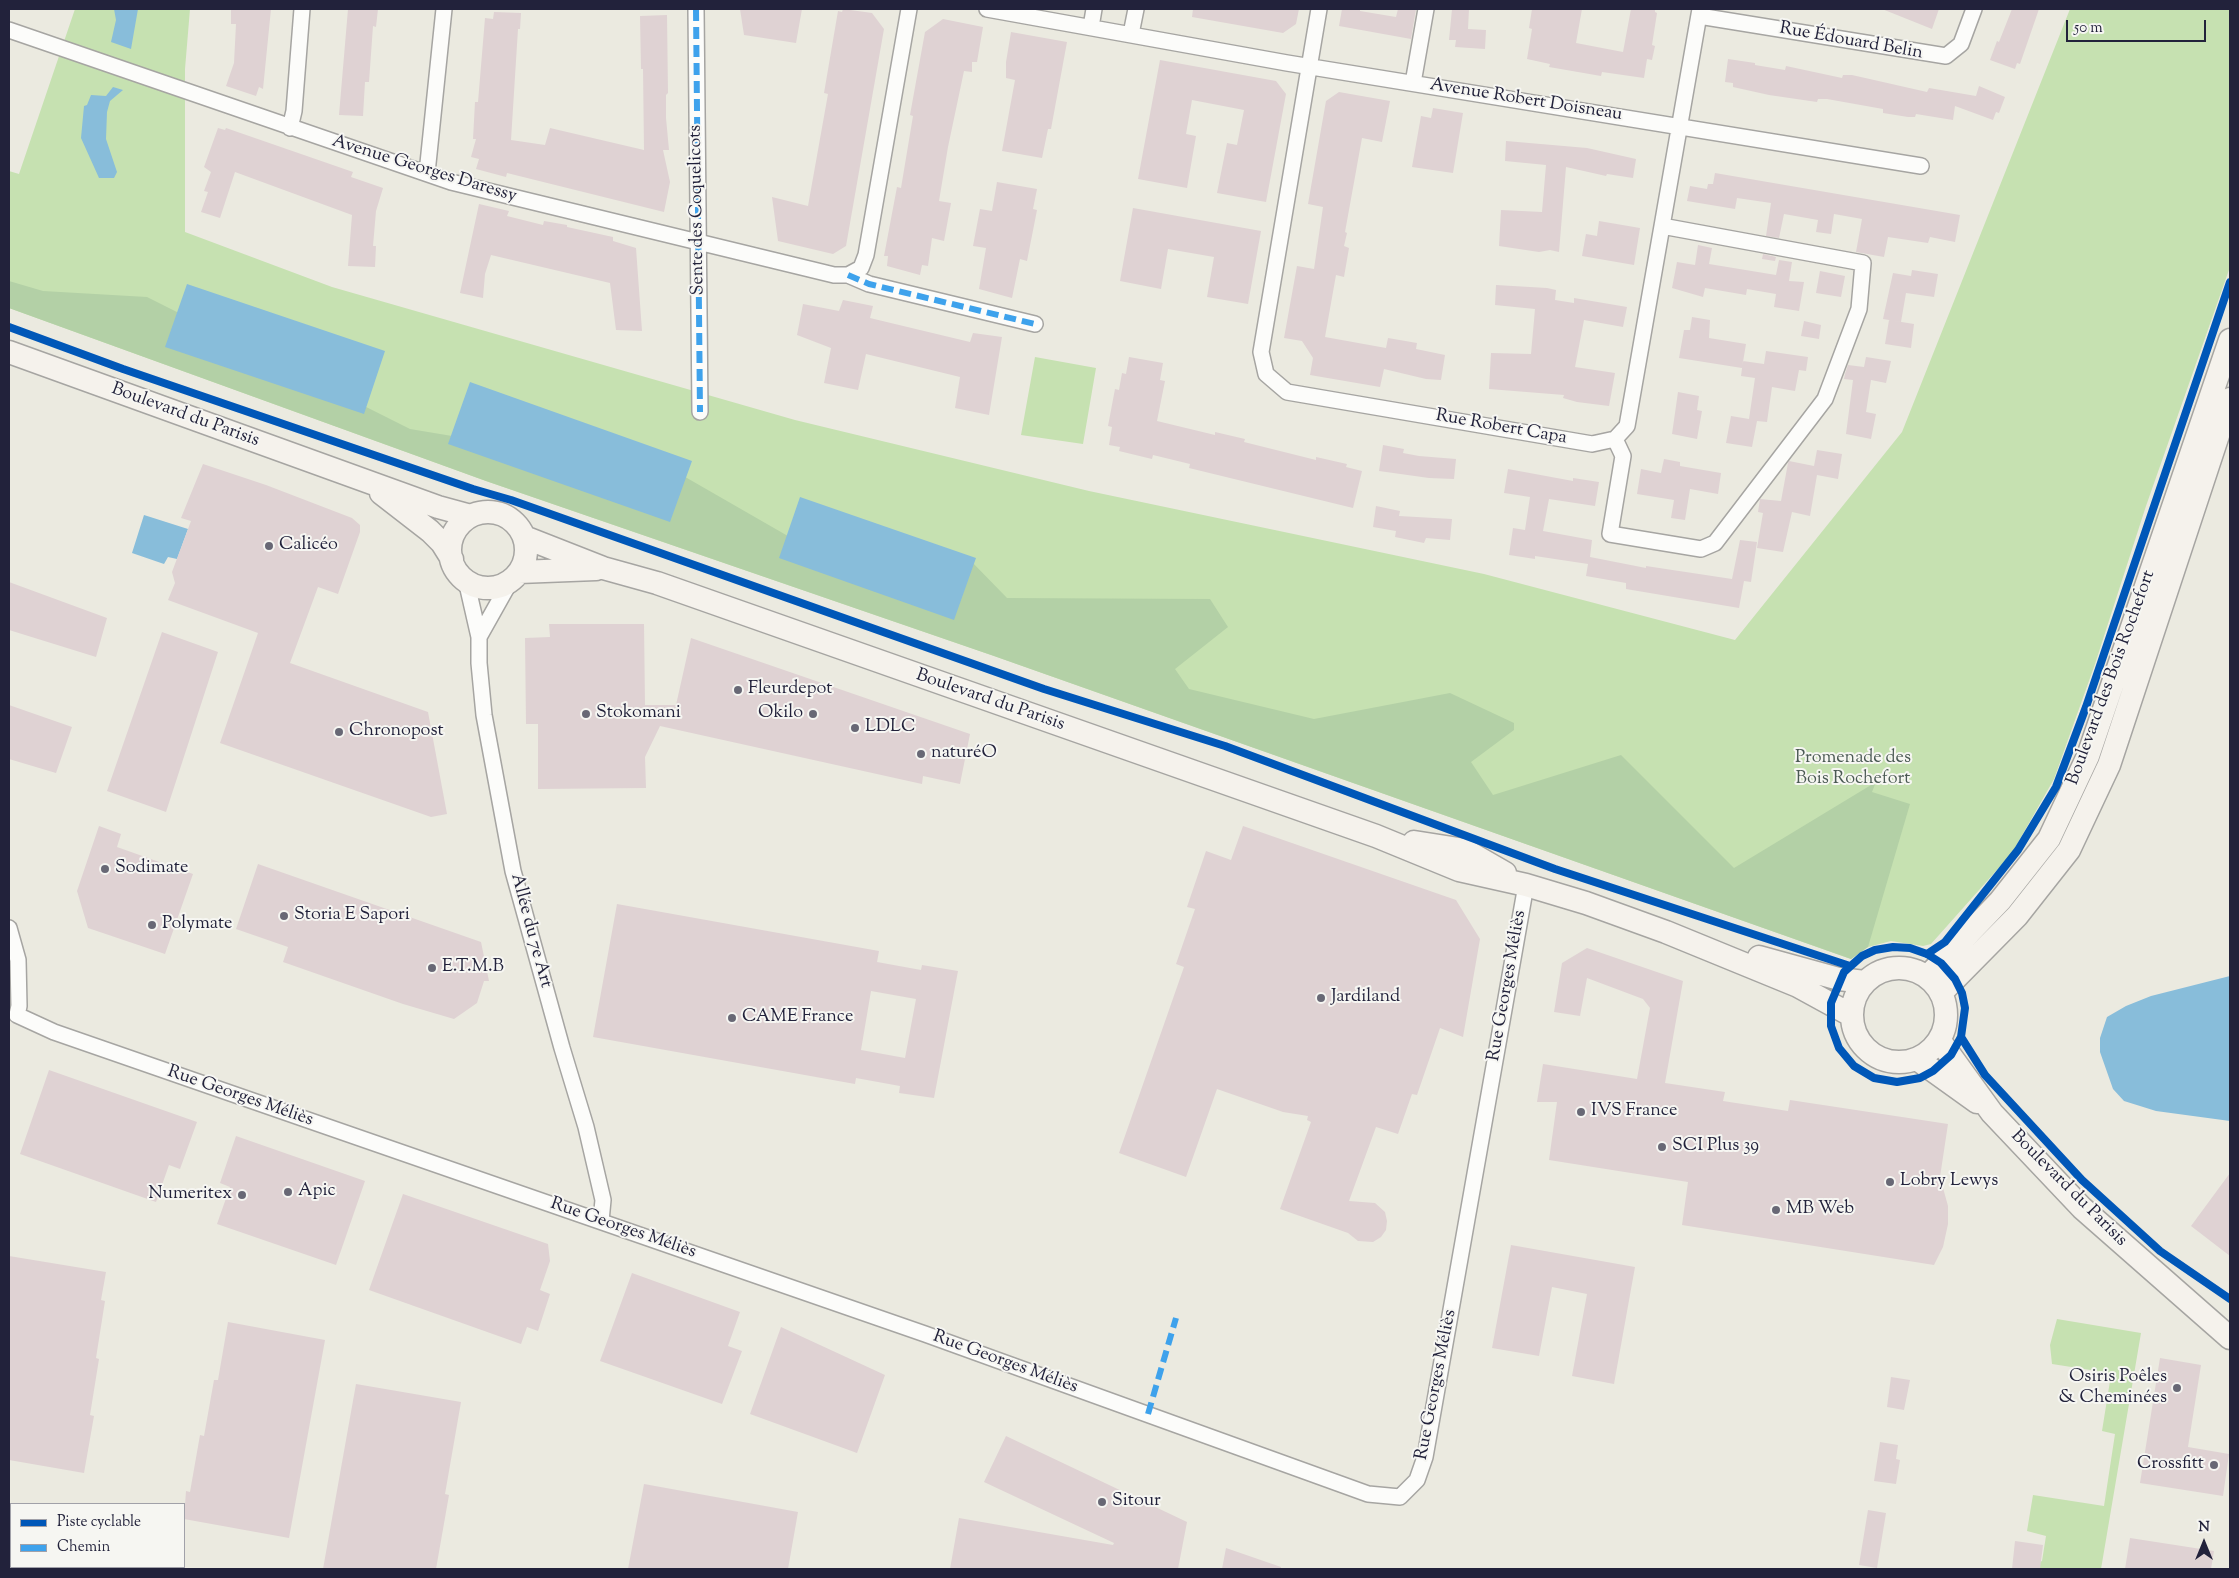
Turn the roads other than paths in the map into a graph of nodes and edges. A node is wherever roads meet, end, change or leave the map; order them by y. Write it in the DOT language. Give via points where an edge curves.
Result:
graph roads {
  1 [pos="302,9"];
  2 [pos="444,9"];
  3 [pos="696,9"];
  4 [pos="909,9"];
  5 [pos="987,9"];
  6 [pos="1094,9"];
  7 [pos="1136,9"];
  8 [pos="1319,9"];
  9 [pos="1426,9"];
  10 [pos="1974,9"];
  11 [pos="1699,12"];
  12 [pos="1091,27"];
  13 [pos="9,30"];
  14 [pos="1131,34"];
  15 [pos="1309,66"];
  16 [pos="1413,83"];
  17 [pos="1680,126"];
  18 [pos="290,128"];
  19 [pos="1921,166"];
  20 [pos="428,173"];
  21 [pos="1662,226"];
  22 [pos="698,243"];
  23 [pos="848,275"];
  24 [pos="1035,324"];
  25 [pos="2230,340"];
  26 [pos="9,352"];
  27 [pos="2230,399"];
  28 [pos="700,412"];
  29 [pos="1615,439"];
  30 [pos="362,479"];
  31 [pos="471,516"];
  32 [pos="524,537"];
  33 [pos="452,559"];
  34 [pos="603,568"];
  35 [pos="515,576"];
  36 [pos="466,580"];
  37 [pos="479,636"];
  38 [pos="1526,884"];
  39 [pos="9,928"];
  40 [pos="1666,932"];
  41 [pos="1864,982"];
  42 [pos="1934,985"];
  43 [pos="13,1014"];
  44 [pos="1851,1015"];
  45 [pos="1940,1041"];
  46 [pos="1917,1059"];
  47 [pos="1992,1113"];
  48 [pos="602,1221"];
  49 [pos="2144,1264"];
  50 [pos="2230,1317"];
  51 [pos="2230,1338"];
  1 -- 18 [label="street"];
  2 -- 20 [label="street"];
  3 -- 22 [label="street, Sente des Coquelicots"];
  4 -- 23 [label="street" via="866,255 861,268"];
  5 -- 12 [label="street, Avenue Robert Doisneau"];
  6 -- 12 [label="street"];
  7 -- 14 [label="street"];
  8 -- 15 [label="street, Rue Robert Capa"];
  9 -- 16 [label="street"];
  10 -- 11 [label="street, Rue Édouard Belin" via="1961,44 1946,56"];
  11 -- 17 [label="street"];
  12 -- 14 [label="street, Avenue Robert Doisneau"];
  13 -- 18 [label="street, Avenue Georges Daressy"];
  14 -- 15 [label="street, Avenue Robert Doisneau"];
  15 -- 16 [label="street, Avenue Robert Doisneau"];
  15 -- 29 [label="street, Rue Robert Capa" via="1261,352 1266,374 1287,392 1592,444"];
  16 -- 17 [label="street, Avenue Robert Doisneau"];
  17 -- 19 [label="street, Avenue Robert Doisneau"];
  17 -- 21 [label="street"];
  18 -- 20 [label="street, Avenue Georges Daressy"];
  20 -- 22 [label="street, Avenue Georges Daressy" via="451,182"];
  21 -- 29 [label="street" via="1627,426"];
  21 -- 29 [label="street" via="1864,263 1858,309 1825,399 1715,543 1701,549 1610,534 1623,456"];
  22 -- 23 [label="street, Avenue Georges Daressy" via="834,275"];
  22 -- 28 [label="street, Sente des Coquelicots"];
  23 -- 24 [label="street, Avenue Georges Daressy" via="869,284"];
  25 -- 42 [label="street, Boulevard des Bois Rochefort" via="2088,756 2049,839"];
  26 -- 30 [label="street, Boulevard du Parisis"];
  27 -- 42 [label="street, Boulevard des Bois Rochefort" via="2109,765 2069,850 2017,916"];
  30 -- 31 [label="street, Boulevard du Parisis"];
  30 -- 33 [label="street, Boulevard du Parisis" via="430,531"];
  31 -- 32 [label="street" via="483,512 502,515 518,526"];
  31 -- 33 [label="street" via="460,524 454,534 450,547"];
  32 -- 34 [label="street, Boulevard du Parisis"];
  32 -- 35 [label="street" via="527,550"];
  33 -- 36 [label="street"];
  34 -- 35 [label="street, Boulevard du Parisis"];
  34 -- 38 [label="street, Boulevard du Parisis" via="657,583 1376,836 1459,870"];
  35 -- 36 [label="street" via="500,586 488,588"];
  35 -- 37 [label="street, Allée du 7e Art"];
  36 -- 37 [label="street, Allée du 7e Art"];
  37 -- 48 [label="street, Allée du 7e Art" via="484,715 513,871 586,1126 603,1200"];
  38 -- 40 [label="street, Boulevard du Parisis"];
  38 -- 48 [label="street, Rue Georges Méliès" via="1425,1457 1416,1480 1400,1497 1368,1494"];
  39 -- 43 [label="street, Rue Georges Méliès" via="18,960 19,1006"];
  40 -- 41 [label="street, Boulevard du Parisis" via="1839,979"];
  40 -- 44 [label="street, Boulevard du Parisis" via="1798,986"];
  41 -- 42 [label="street" via="1878,973 1906,968"];
  41 -- 44 [label="street" via="1855,997"];
  42 -- 45 [label="street" via="1947,1014"];
  43 -- 48 [label="street, Rue Georges Méliès" via="63,1035"];
  44 -- 46 [label="street" via="1858,1040 1878,1058 1904,1062"];
  45 -- 46 [label="street"];
  45 -- 47 [label="street, Boulevard du Parisis"];
  46 -- 47 [label="street, Boulevard du Parisis"];
  47 -- 49 [label="street, Boulevard du Parisis" via="2082,1208"];
  49 -- 50 [label="street, Boulevard du Parisis"];
  49 -- 51 [label="street, Boulevard du Parisis"];
}
